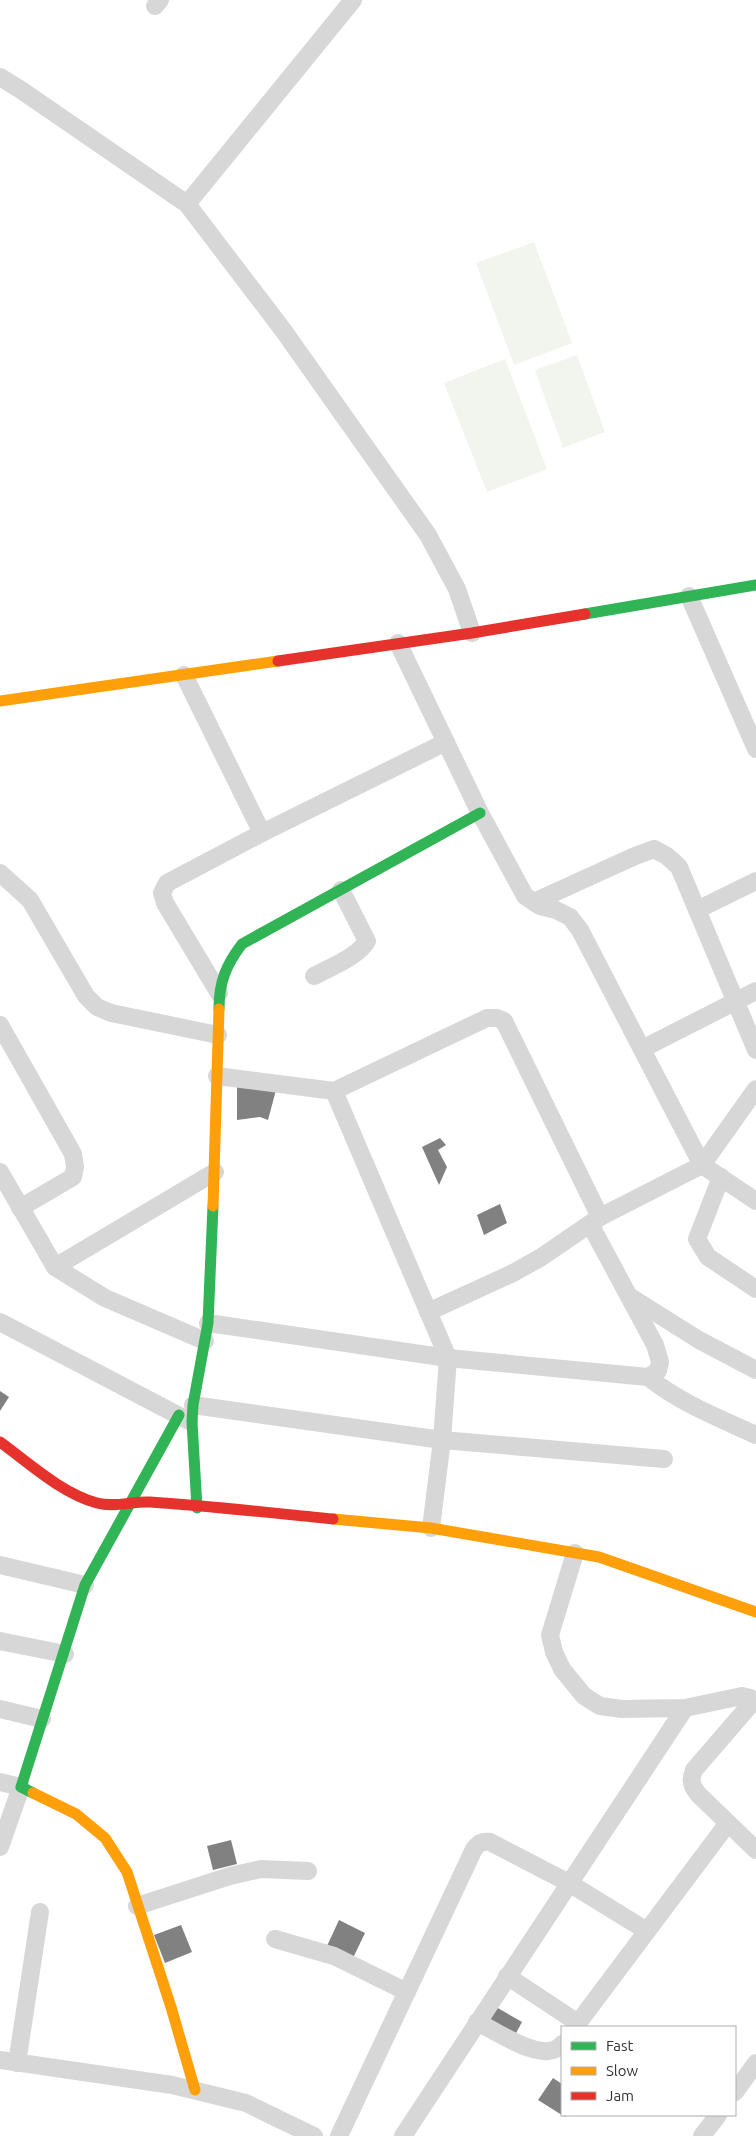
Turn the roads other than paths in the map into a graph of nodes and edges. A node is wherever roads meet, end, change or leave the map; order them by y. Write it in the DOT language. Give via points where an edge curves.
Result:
graph roads {
  1 [pos="353,0"];
  2 [pos="0,77"];
  3 [pos="187,204"];
  4 [pos="756,585"];
  5 [pos="689,596"];
  6 [pos="472,633"];
  7 [pos="398,643"];
  8 [pos="184,675"];
  9 [pos="0,701"];
  10 [pos="752,730"];
  11 [pos="446,742"];
  12 [pos="756,749"];
  13 [pos="480,813"];
  14 [pos="262,833"];
  15 [pos="0,873"];
  16 [pos="756,881"];
  17 [pos="341,890"];
  18 [pos="534,902"];
  19 [pos="697,910"];
  20 [pos="314,976"];
  21 [pos="756,990"];
  22 [pos="219,993"];
  23 [pos="735,1001"];
  24 [pos="1,1028"];
  25 [pos="218,1035"];
  26 [pos="642,1049"];
  27 [pos="756,1050"];
  28 [pos="217,1076"];
  29 [pos="756,1089"];
  30 [pos="334,1091"];
  31 [pos="702,1165"];
  32 [pos="0,1172"];
  33 [pos="215,1172"];
  34 [pos="721,1177"];
  35 [pos="756,1201"];
  36 [pos="20,1208"];
  37 [pos="595,1220"];
  38 [pos="55,1267"];
  39 [pos="756,1289"];
  40 [pos="628,1296"];
  41 [pos="428,1312"];
  42 [pos="0,1322"];
  43 [pos="208,1323"];
  44 [pos="205,1341"];
  45 [pos="448,1358"];
  46 [pos="756,1370"];
  47 [pos="648,1377"];
  48 [pos="188,1414"];
  49 [pos="756,1435"];
  50 [pos="442,1440"];
  51 [pos="0,1442"];
  52 [pos="664,1459"];
  53 [pos="131,1502"];
  54 [pos="197,1508"];
  55 [pos="431,1528"];
  56 [pos="575,1553"];
  57 [pos="0,1565"];
  58 [pos="86,1585"];
  59 [pos="756,1612"];
  60 [pos="0,1640"];
  61 [pos="64,1654"];
  62 [pos="685,1708"];
  63 [pos="0,1709"];
  64 [pos="42,1719"];
  65 [pos="0,1782"];
  66 [pos="20,1787"];
  67 [pos="728,1823"];
  68 [pos="0,1847"];
  69 [pos="756,1850"];
  70 [pos="308,1871"];
  71 [pos="570,1883"];
  72 [pos="137,1906"];
  73 [pos="40,1912"];
  74 [pos="647,1931"];
  75 [pos="275,1939"];
  76 [pos="507,1976"];
  77 [pos="407,1992"];
  78 [pos="477,2022"];
  79 [pos="576,2025"];
  80 [pos="561,2046"];
  81 [pos="8,2062"];
  82 [pos="756,2063"];
  83 [pos="195,2090"];
  84 [pos="736,2091"];
  85 [pos="717,2116"];
  86 [pos="314,2136"];
  87 [pos="339,2136"];
  88 [pos="403,2136"];
  89 [pos="702,2136"];
  1 -- 3 [label="street"];
  2 -- 3 [label="street"];
  3 -- 6 [label="street" via="283,330 428,535 457,589"];
  4 -- 5 [label="street"];
  5 -- 6 [label="street"];
  5 -- 10 [label="street"];
  6 -- 7 [label="street"];
  7 -- 8 [label="street"];
  7 -- 11 [label="street"];
  8 -- 9 [label="street"];
  8 -- 14 [label="street"];
  10 -- 12 [label="street"];
  11 -- 13 [label="street"];
  11 -- 14 [label="street"];
  13 -- 17 [label="street"];
  13 -- 18 [label="street" via="525,896"];
  14 -- 22 [label="street" via="167,883 162,892 165,903"];
  15 -- 25 [label="street" via="30,900 86,996 97,1007 111,1013"];
  16 -- 19 [label="street"];
  17 -- 20 [label="street" via="367,941 364,948"];
  17 -- 22 [label="street" via="242,944 228,962"];
  18 -- 19 [label="street" via="654,849 679,867"];
  18 -- 26 [label="street" via="570,917 580,930"];
  19 -- 23 [label="street"];
  21 -- 23 [label="street"];
  22 -- 25 [label="street"];
  23 -- 26 [label="street"];
  23 -- 27 [label="street"];
  24 -- 36 [label="street" via="73,1154 76,1167 73,1176"];
  25 -- 28 [label="street"];
  26 -- 31 [label="street"];
  28 -- 30 [label="street"];
  28 -- 33 [label="street"];
  29 -- 31 [label="street"];
  30 -- 37 [label="street" via="487,1018 504,1021"];
  30 -- 41 [label="street"];
  31 -- 34 [label="street"];
  31 -- 37 [label="street"];
  32 -- 36 [label="street"];
  33 -- 38 [label="street"];
  33 -- 43 [label="street"];
  34 -- 35 [label="street"];
  34 -- 39 [label="street" via="697,1239 708,1257"];
  36 -- 38 [label="street"];
  37 -- 40 [label="street"];
  37 -- 41 [label="street" via="511,1274"];
  38 -- 44 [label="street" via="104,1298"];
  40 -- 46 [label="street" via="699,1340"];
  40 -- 47 [label="street" via="660,1362 658,1371"];
  41 -- 45 [label="street"];
  42 -- 48 [label="street"];
  43 -- 44 [label="street"];
  43 -- 45 [label="street"];
  44 -- 48 [label="street"];
  45 -- 47 [label="street"];
  45 -- 50 [label="street"];
  47 -- 49 [label="street" via="691,1405"];
  48 -- 50 [label="street"];
  48 -- 53 [label="street"];
  48 -- 54 [label="street"];
  50 -- 52 [label="street"];
  50 -- 55 [label="street"];
  51 -- 53 [label="street" via="91,1502 110,1505"];
  53 -- 54 [label="street"];
  53 -- 58 [label="street"];
  54 -- 55 [label="street"];
  55 -- 56 [label="street"];
  56 -- 59 [label="street" via="599,1557"];
  56 -- 62 [label="street" via="550,1635 562,1670 584,1696 600,1706"];
  57 -- 58 [label="street"];
  58 -- 61 [label="street"];
  60 -- 61 [label="street"];
  61 -- 64 [label="street"];
  62 -- 67 [label="street" via="742,1696 750,1698 751,1704 694,1770 691,1779 698,1794"];
  62 -- 71 [label="street"];
  63 -- 64 [label="street"];
  64 -- 66 [label="street"];
  65 -- 66 [label="street"];
  66 -- 68 [label="street"];
  66 -- 72 [label="street" via="76,1814 105,1838 127,1872"];
  67 -- 69 [label="street"];
  67 -- 74 [label="street"];
  70 -- 72 [label="street" via="260,1869"];
  71 -- 74 [label="street"];
  71 -- 76 [label="street"];
  71 -- 77 [label="street" via="490,1842 479,1844"];
  72 -- 83 [label="street"];
  73 -- 81 [label="street"];
  74 -- 79 [label="street"];
  75 -- 77 [label="street" via="334,1956"];
  76 -- 78 [label="street"];
  76 -- 79 [label="street"];
  77 -- 87 [label="street"];
  78 -- 80 [label="street" via="531,2049 546,2053"];
  78 -- 88 [label="street"];
  81 -- 83 [label="street"];
  82 -- 84 [label="street"];
  83 -- 86 [label="street" via="246,2103"];
  85 -- 89 [label="street"];
}
